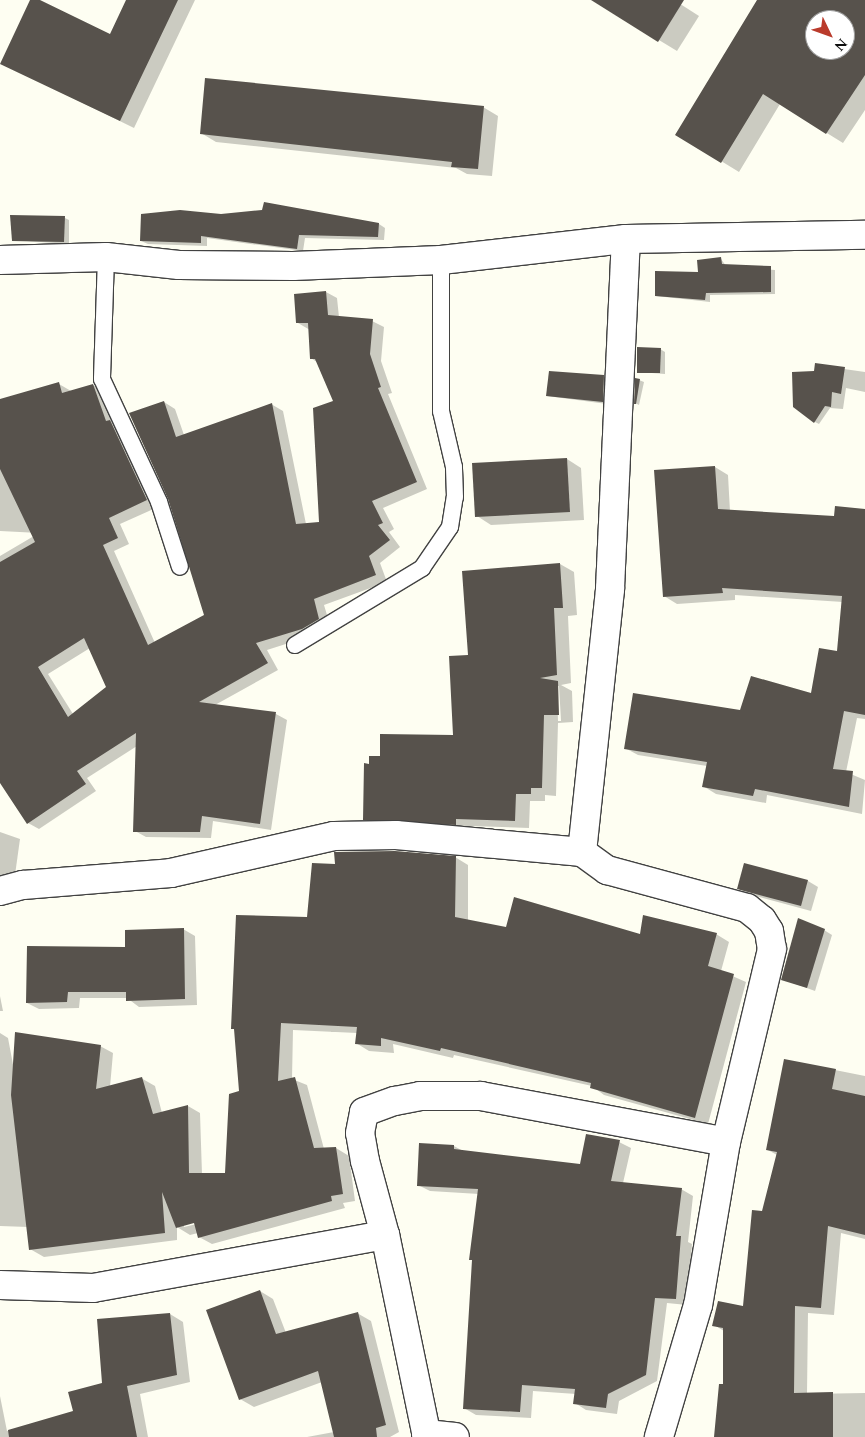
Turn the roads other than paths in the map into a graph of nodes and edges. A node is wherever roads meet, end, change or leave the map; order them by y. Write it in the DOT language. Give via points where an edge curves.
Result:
graph roads {
  1 [pos="865,235"];
  2 [pos="626,239"];
  3 [pos="106,257"];
  4 [pos="0,260"];
  5 [pos="441,260"];
  6 [pos="180,567"];
  7 [pos="295,645"];
  8 [pos="582,852"];
  9 [pos="0,891"];
  10 [pos="726,1142"];
  11 [pos="385,1235"];
  12 [pos="0,1285"];
  13 [pos="426,1436"];
  14 [pos="455,1437"];
  15 [pos="659,1437"];
  1 -- 2 [label="street"];
  2 -- 5 [label="street"];
  2 -- 8 [label="street" via="610,589"];
  3 -- 4 [label="street"];
  3 -- 5 [label="street" via="188,265 293,266"];
  3 -- 6 [label="lane" via="102,379 158,502"];
  5 -- 7 [label="lane" via="441,410 454,467 455,497 450,527 422,568"];
  8 -- 9 [label="street" via="396,835 334,836 171,873 23,885"];
  8 -- 10 [label="street" via="607,870 747,908 769,931 772,949"];
  10 -- 11 [label="street" via="481,1096 420,1096 395,1100 364,1112 360,1133"];
  10 -- 15 [label="street" via="698,1305"];
  11 -- 12 [label="street" via="93,1288"];
  11 -- 13 [label="street"];
  13 -- 14 [label="street"];
}
